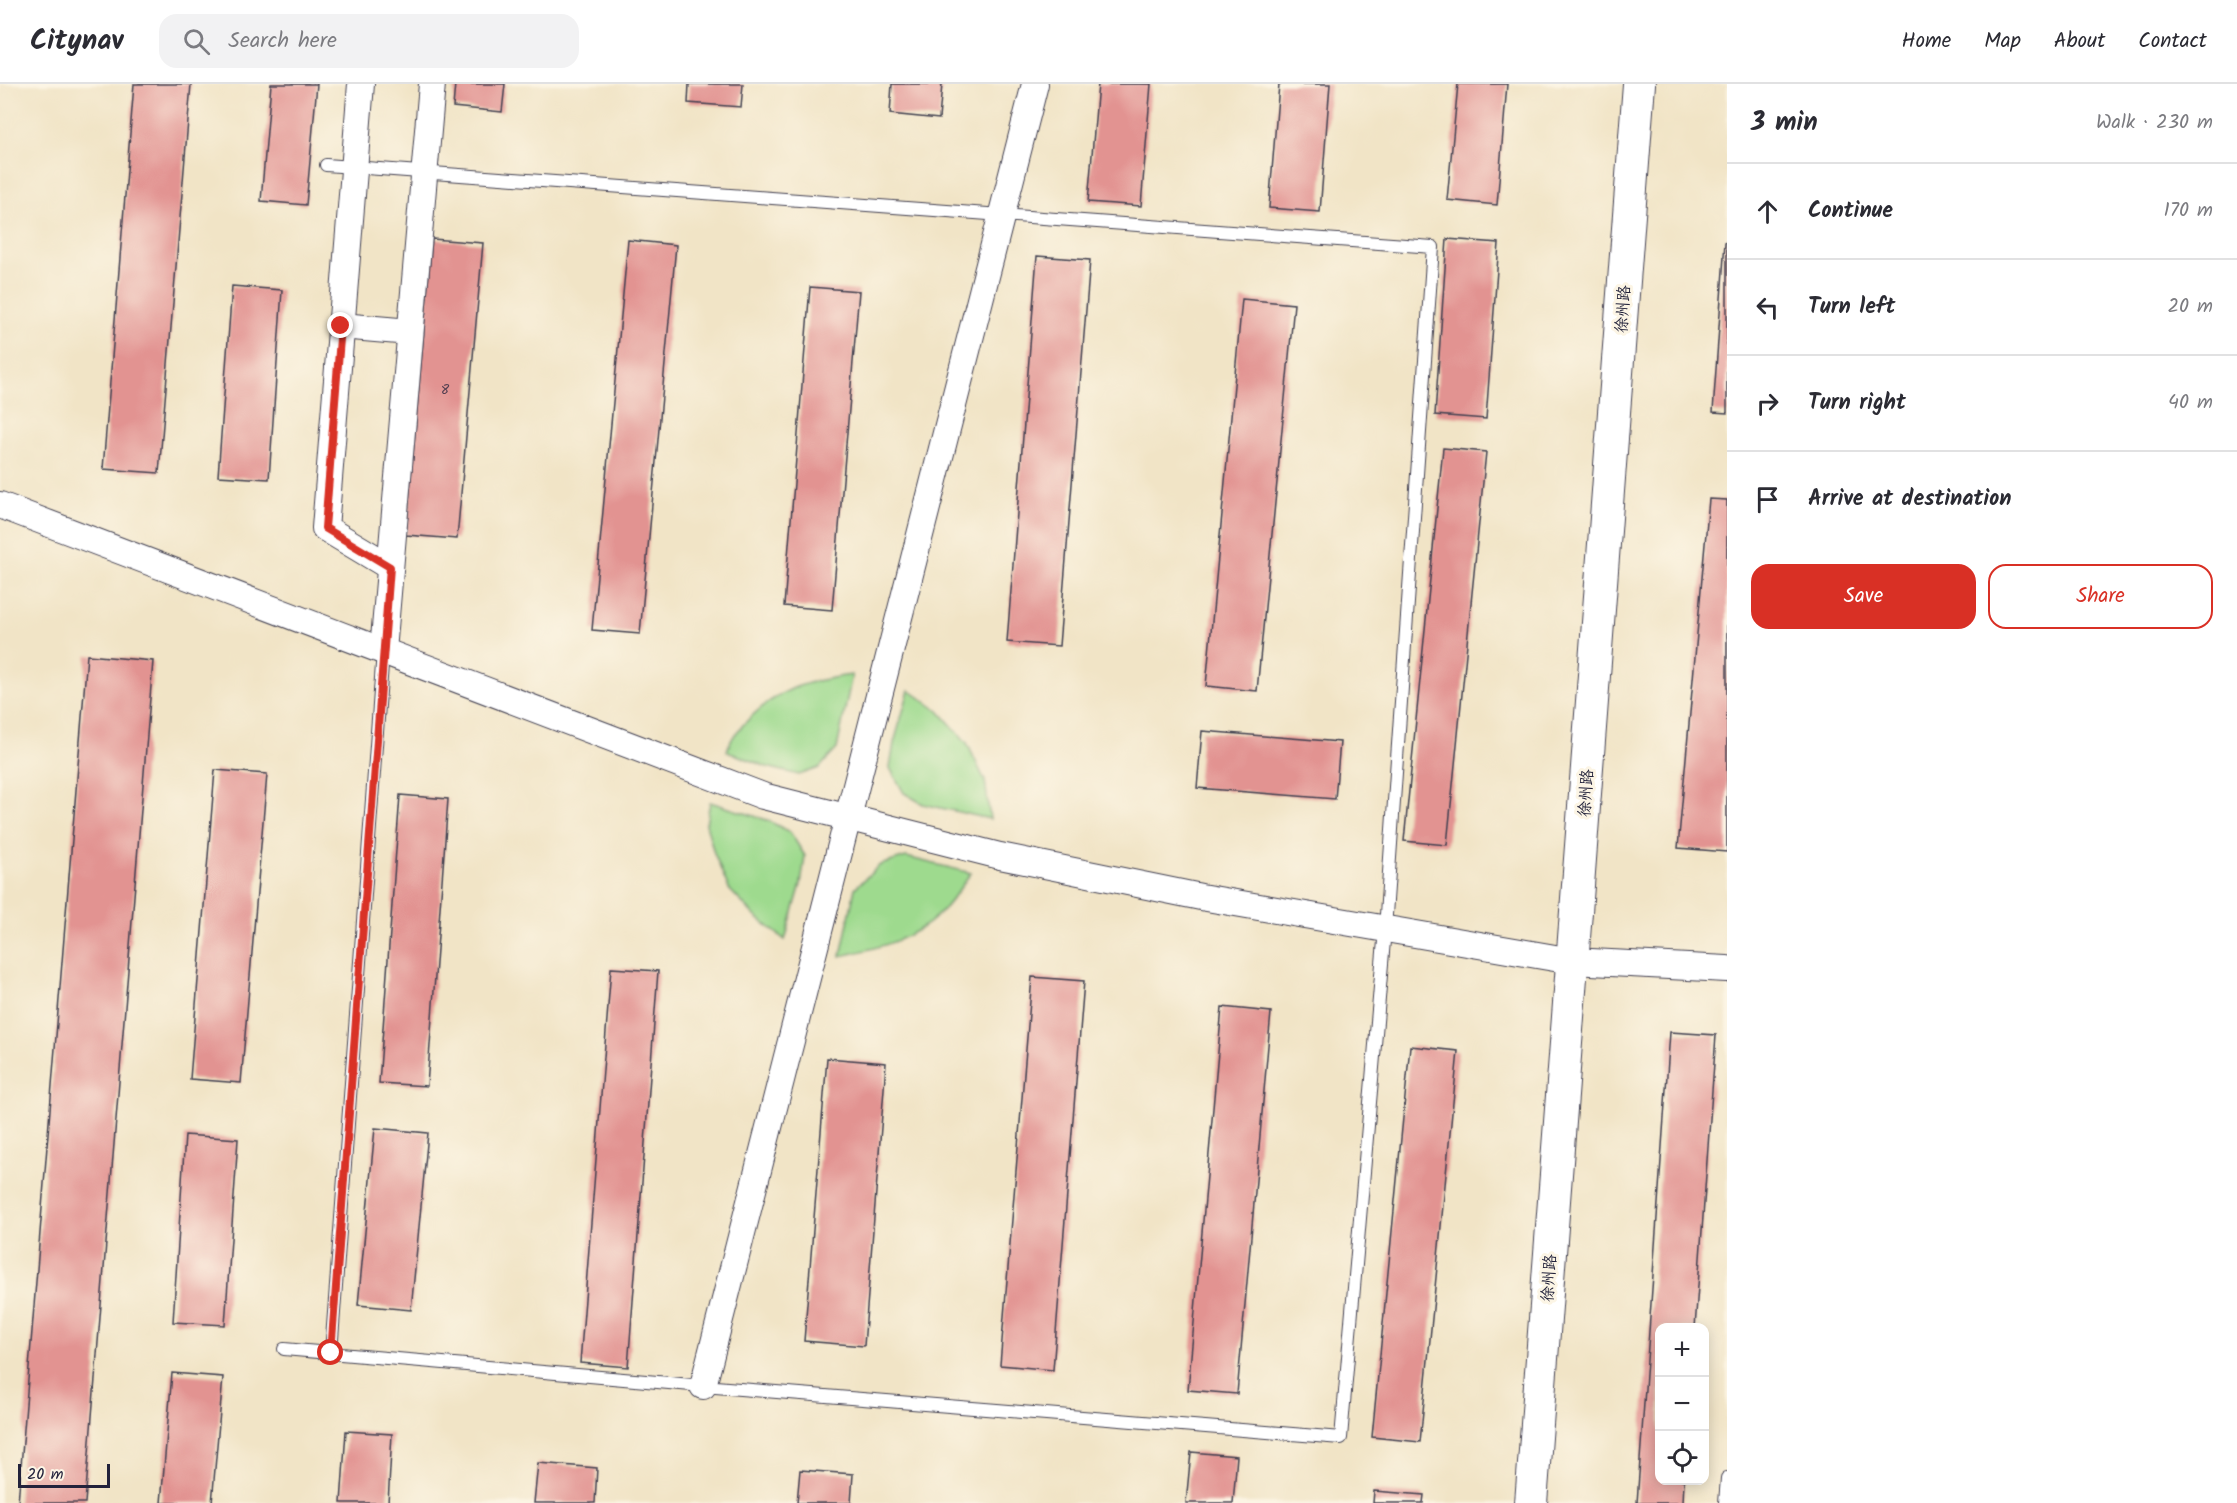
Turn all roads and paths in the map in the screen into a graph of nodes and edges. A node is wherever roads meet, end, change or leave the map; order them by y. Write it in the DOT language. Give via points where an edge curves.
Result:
graph roads {
  1 [pos="361,84"];
  2 [pos="432,84"];
  3 [pos="1035,84"];
  4 [pos="1639,84"];
  5 [pos="326,165"];
  6 [pos="354,167"];
  7 [pos="423,172"];
  8 [pos="1002,215"];
  9 [pos="341,326"];
  10 [pos="410,332"];
  11 [pos="0,505"];
  12 [pos="390,567"];
  13 [pos="383,651"];
  14 [pos="848,817"];
  15 [pos="1385,928"];
  16 [pos="1572,961"];
  17 [pos="1727,969"];
  18 [pos="284,1348"];
  19 [pos="331,1353"];
  20 [pos="703,1386"];
  21 [pos="1727,1478"];
  22 [pos="1531,1503"];
  23 [pos="1725,1503"];
  1 -- 6 [label="street"];
  2 -- 7 [label="street"];
  3 -- 8 [label="street"];
  4 -- 16 [label="street, 徐州路"];
  5 -- 6 [label="lane"];
  6 -- 7 [label="lane"];
  6 -- 9 [label="street"];
  7 -- 8 [label="lane"];
  7 -- 10 [label="street"];
  8 -- 14 [label="street"];
  8 -- 15 [label="lane" via="1433,247"];
  9 -- 10 [label="street"];
  9 -- 12 [label="street" via="325,528"];
  10 -- 12 [label="street"];
  11 -- 13 [label="street"];
  12 -- 13 [label="street"];
  13 -- 14 [label="street" via="763,796"];
  13 -- 19 [label="lane"];
  14 -- 15 [label="street" via="1000,856 1201,897"];
  14 -- 20 [label="street"];
  15 -- 16 [label="street"];
  15 -- 20 [label="lane" via="1341,1438"];
  16 -- 17 [label="street"];
  16 -- 22 [label="street, 徐州路"];
  18 -- 19 [label="lane"];
  19 -- 20 [label="lane"];
  21 -- 23 [label="lane"];
}
